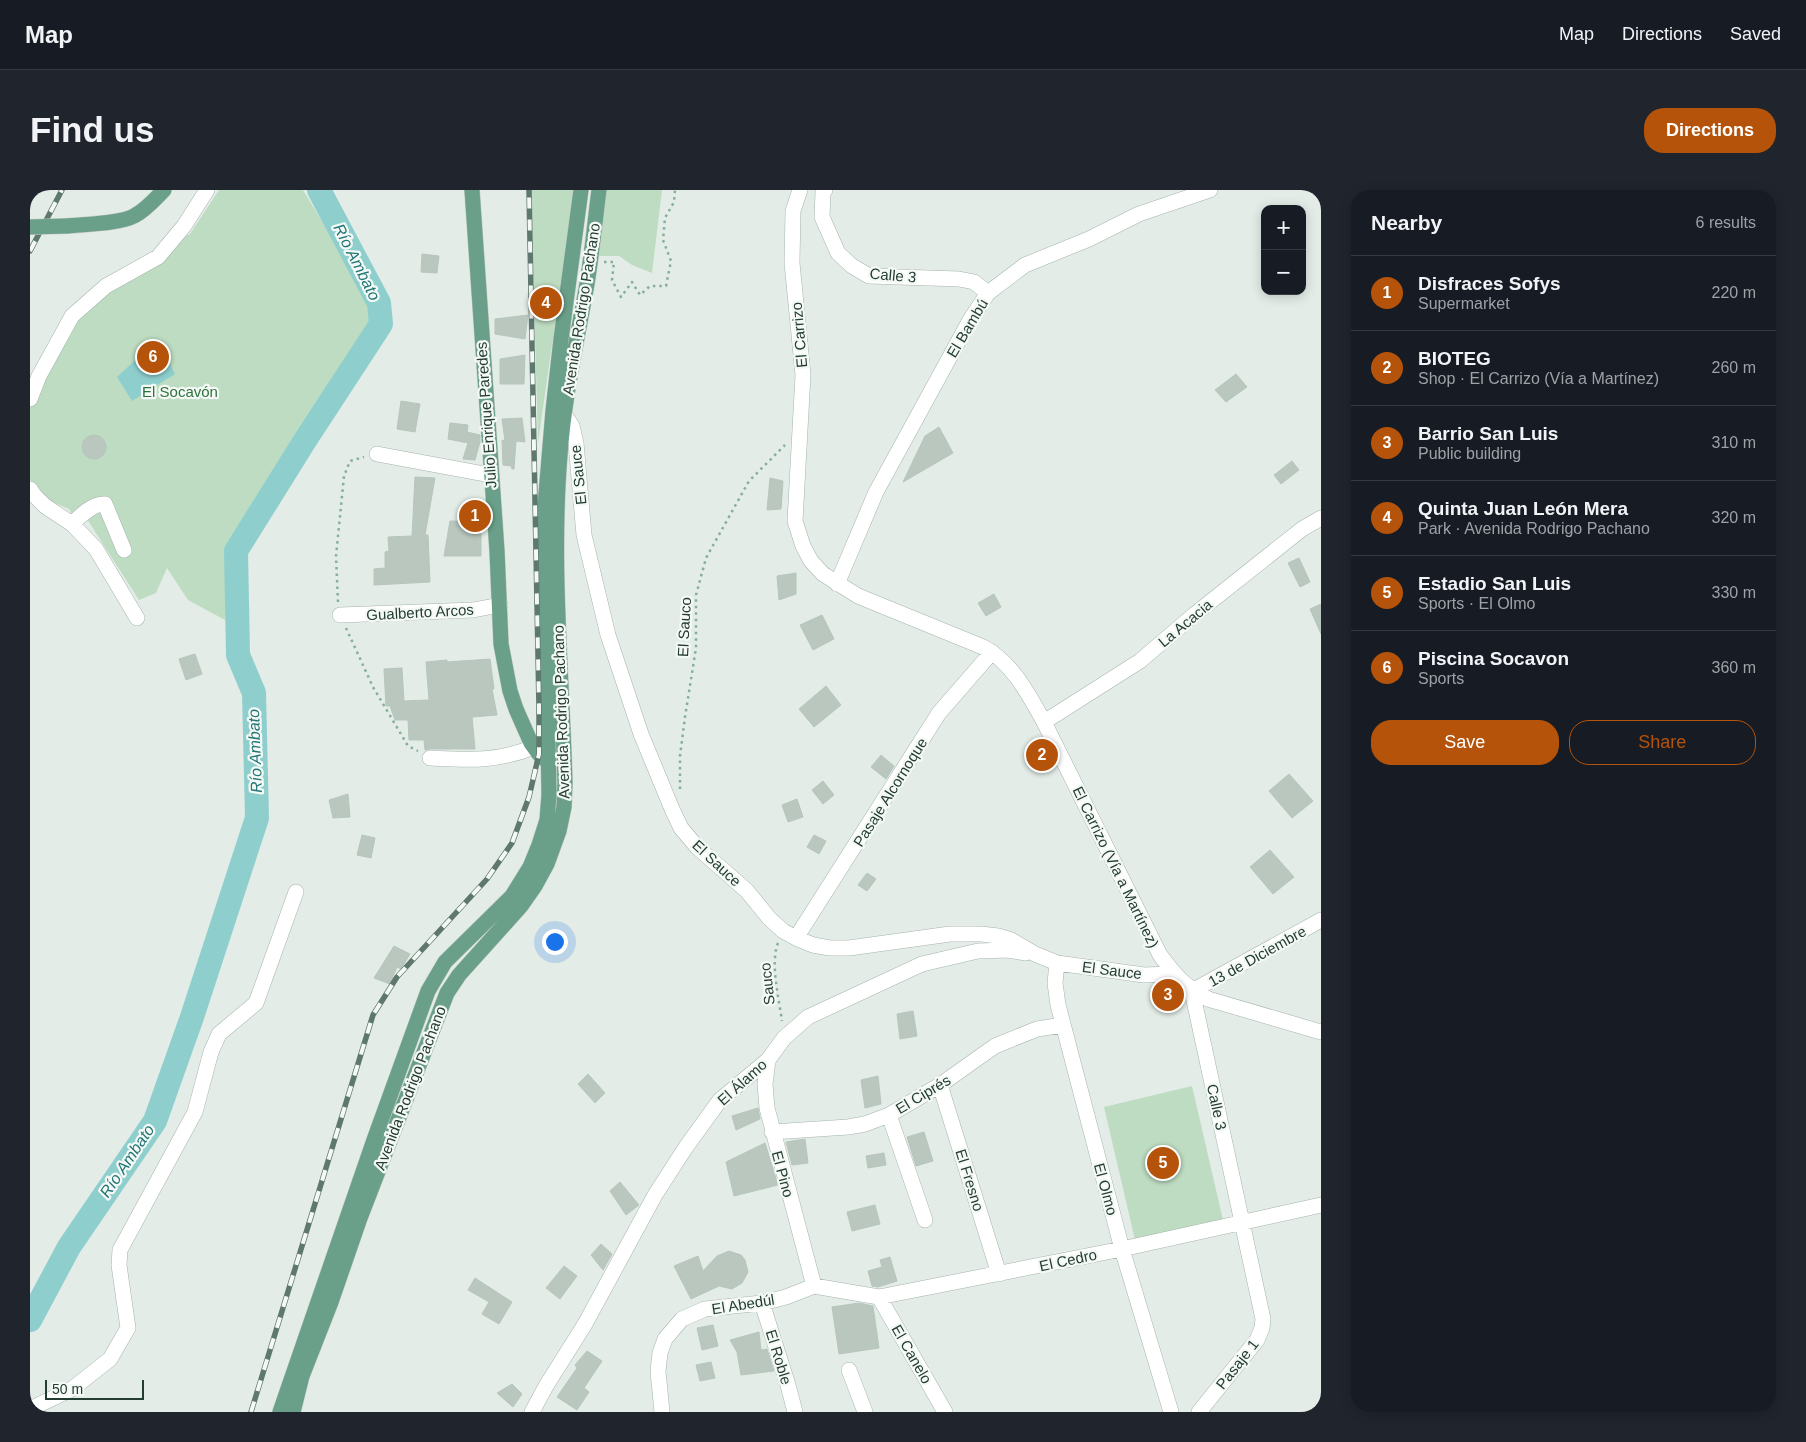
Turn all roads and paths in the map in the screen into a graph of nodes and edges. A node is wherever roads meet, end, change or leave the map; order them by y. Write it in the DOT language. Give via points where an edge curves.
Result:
graph roads {
  1 [pos="164,190"];
  2 [pos="206,190"];
  3 [pos="472,190"];
  4 [pos="581,190"];
  5 [pos="599,190"];
  6 [pos="675,190"];
  7 [pos="800,190"];
  8 [pos="825,190"];
  9 [pos="1210,190"];
  10 [pos="30,227"];
  11 [pos="590,262"];
  12 [pos="988,293"];
  13 [pos="30,399"];
  14 [pos="558,412"];
  15 [pos="799,430"];
  16 [pos="377,454"];
  17 [pos="490,475"];
  18 [pos="796,480"];
  19 [pos="30,489"];
  20 [pos="1321,518"];
  21 [pos="72,524"];
  22 [pos="124,550"];
  23 [pos="837,584"];
  24 [pos="500,605"];
  25 [pos="340,615"];
  26 [pos="137,618"];
  27 [pos="992,652"];
  28 [pos="1044,722"];
  29 [pos="534,748"];
  30 [pos="430,758"];
  31 [pos="564,760"];
  32 [pos="549,763"];
  33 [pos="680,798"];
  34 [pos="296,892"];
  35 [pos="1321,920"];
  36 [pos="790,934"];
  37 [pos="1035,954"];
  38 [pos="1057,963"];
  39 [pos="1173,974"];
  40 [pos="1192,991"];
  41 [pos="1063,1025"];
  42 [pos="1321,1032"];
  43 [pos="784,1038"];
  44 [pos="768,1060"];
  45 [pos="940,1085"];
  46 [pos="889,1115"];
  47 [pos="772,1132"];
  48 [pos="1321,1205"];
  49 [pos="925,1220"];
  50 [pos="1242,1223"];
  51 [pos="1122,1249"];
  52 [pos="999,1274"];
  53 [pos="814,1286"];
  54 [pos="879,1297"];
  55 [pos="762,1303"];
  56 [pos="849,1370"];
  57 [pos="30,1409"];
  58 [pos="280,1412"];
  59 [pos="293,1412"];
  60 [pos="532,1412"];
  61 [pos="662,1412"];
  62 [pos="795,1412"];
  63 [pos="865,1412"];
  64 [pos="945,1412"];
  65 [pos="1170,1412"];
  66 [pos="1199,1412"];
  1 -- 10 [label="main road, bridge" via="149,206 122,220"];
  2 -- 13 [label="street" via="184,226 158,257 106,286 72,316"];
  3 -- 17 [label="main road, Julio Enrique Paredes"];
  4 -- 14 [label="main road, Avenida Rodrigo Pachano" via="561,339"];
  5 -- 11 [label="main road, Avenida Rodrigo Pachano"];
  6 -- 11 [label="path" via="674,202 665,218 663,240 671,261 666,286 650,286 640,295 632,282 621,297 612,280 614,262"];
  7 -- 15 [label="street, El Carrizo" via="793,211 792,263 803,375"];
  8 -- 12 [label="street, Calle 3" via="822,217 838,253 852,266 869,276 959,279 974,282"];
  9 -- 12 [label="street, El Bambú" via="1139,214 1025,266"];
  11 -- 14 [label="main road, Avenida Rodrigo Pachano"];
  12 -- 23 [label="street, El Bambú" via="876,492"];
  14 -- 31 [label="main road, Avenida Rodrigo Pachano" via="560,456 556,534"];
  14 -- 32 [label="main road, Avenida Rodrigo Pachano" via="544,518"];
  14 -- 36 [label="street, El Sauce" via="572,426 576,443 584,535 608,635 641,734 672,809 681,828 697,847 747,891 769,918"];
  15 -- 18 [label="street, El Carrizo"];
  15 -- 33 [label="path, El Sauco" via="749,481 706,558 696,595 696,648 682,746"];
  16 -- 17 [label="street"];
  17 -- 24 [label="main road, Julio Enrique Paredes"];
  18 -- 23 [label="street, El Carrizo (Vía a Martínez)" via="795,521 802,546 811,561"];
  19 -- 21 [label="street" via="46,506"];
  20 -- 28 [label="street, La Acacia" via="1302,529 1140,661"];
  21 -- 22 [label="street" via="97,505 105,504"];
  21 -- 26 [label="street" via="96,549"];
  23 -- 27 [label="street, El Carrizo (Vía a Martínez)" via="858,596"];
  24 -- 25 [label="street, Gualberto Arcos" via="473,610"];
  24 -- 29 [label="main road, Julio Enrique Paredes" via="501,644 510,691"];
  27 -- 28 [label="street, El Carrizo (Vía a Martínez)" via="1026,690"];
  27 -- 36 [label="street, Pasaje Alcornoque" via="940,713"];
  28 -- 39 [label="street, El Carrizo (Vía a Martínez)" via="1160,955"];
  29 -- 30 [label="street" via="496,759"];
  29 -- 32 [label="main road, Julio Enrique Paredes"];
  31 -- 32 [label="main road"];
  31 -- 59 [label="main road, Avenida Rodrigo Pachano" via="564,807 559,832 546,864 521,906 459,974 447,993 360,1218 302,1376"];
  32 -- 58 [label="main road, Avenida Rodrigo Pachano" via="547,820 530,867 512,896 445,962 428,991"];
  34 -- 57 [label="street" via="256,1003 219,1034 195,1112 120,1250 119,1265 128,1328 110,1359 72,1389"];
  35 -- 40 [label="street, 13 de Diciembre"];
  36 -- 37 [label="street, El Sauce" via="814,945 849,948 950,934 981,934 1011,940"];
  36 -- 43 [label="path, Sauco" via="776,949 775,960"];
  37 -- 38 [label="street, El Sauce"];
  37 -- 43 [label="street, El Álamo" via="1007,950 978,951 922,964 808,1017"];
  38 -- 39 [label="street, El Sauce" via="1144,975"];
  38 -- 41 [label="street, El Olmo" via="1056,991"];
  39 -- 40 [label="street, El Carrizo (Vía a Martínez)"];
  40 -- 42 [label="street" via="1208,999"];
  40 -- 50 [label="street, Calle 3"];
  41 -- 45 [label="street, El Ciprés" via="1037,1029 995,1046"];
  41 -- 51 [label="street, El Olmo"];
  43 -- 44 [label="street, El Álamo"];
  44 -- 47 [label="street, El Pino" via="766,1092"];
  44 -- 60 [label="street, El Álamo" via="720,1100 686,1147 655,1195 585,1324"];
  45 -- 46 [label="street, El Ciprés"];
  45 -- 52 [label="street, El Fresno"];
  46 -- 47 [label="street, El Ciprés" via="848,1127"];
  46 -- 49 [label="street"];
  47 -- 53 [label="street, El Pino"];
  48 -- 50 [label="street, El Cedro"];
  50 -- 51 [label="street, El Cedro"];
  50 -- 66 [label="street, Pasaje 1" via="1263,1319 1262,1328 1257,1340"];
  51 -- 52 [label="street, El Cedro"];
  51 -- 65 [label="street, El Olmo"];
  52 -- 54 [label="street, El Cedro"];
  53 -- 54 [label="street, El Cedro"];
  53 -- 55 [label="street, El Abedúl"];
  54 -- 64 [label="street, El Canelo"];
  55 -- 61 [label="street, El Abedúl" via="705,1309 682,1319 665,1338 660,1353 658,1371"];
  55 -- 62 [label="street, El Roble"];
  56 -- 63 [label="street"];
}
